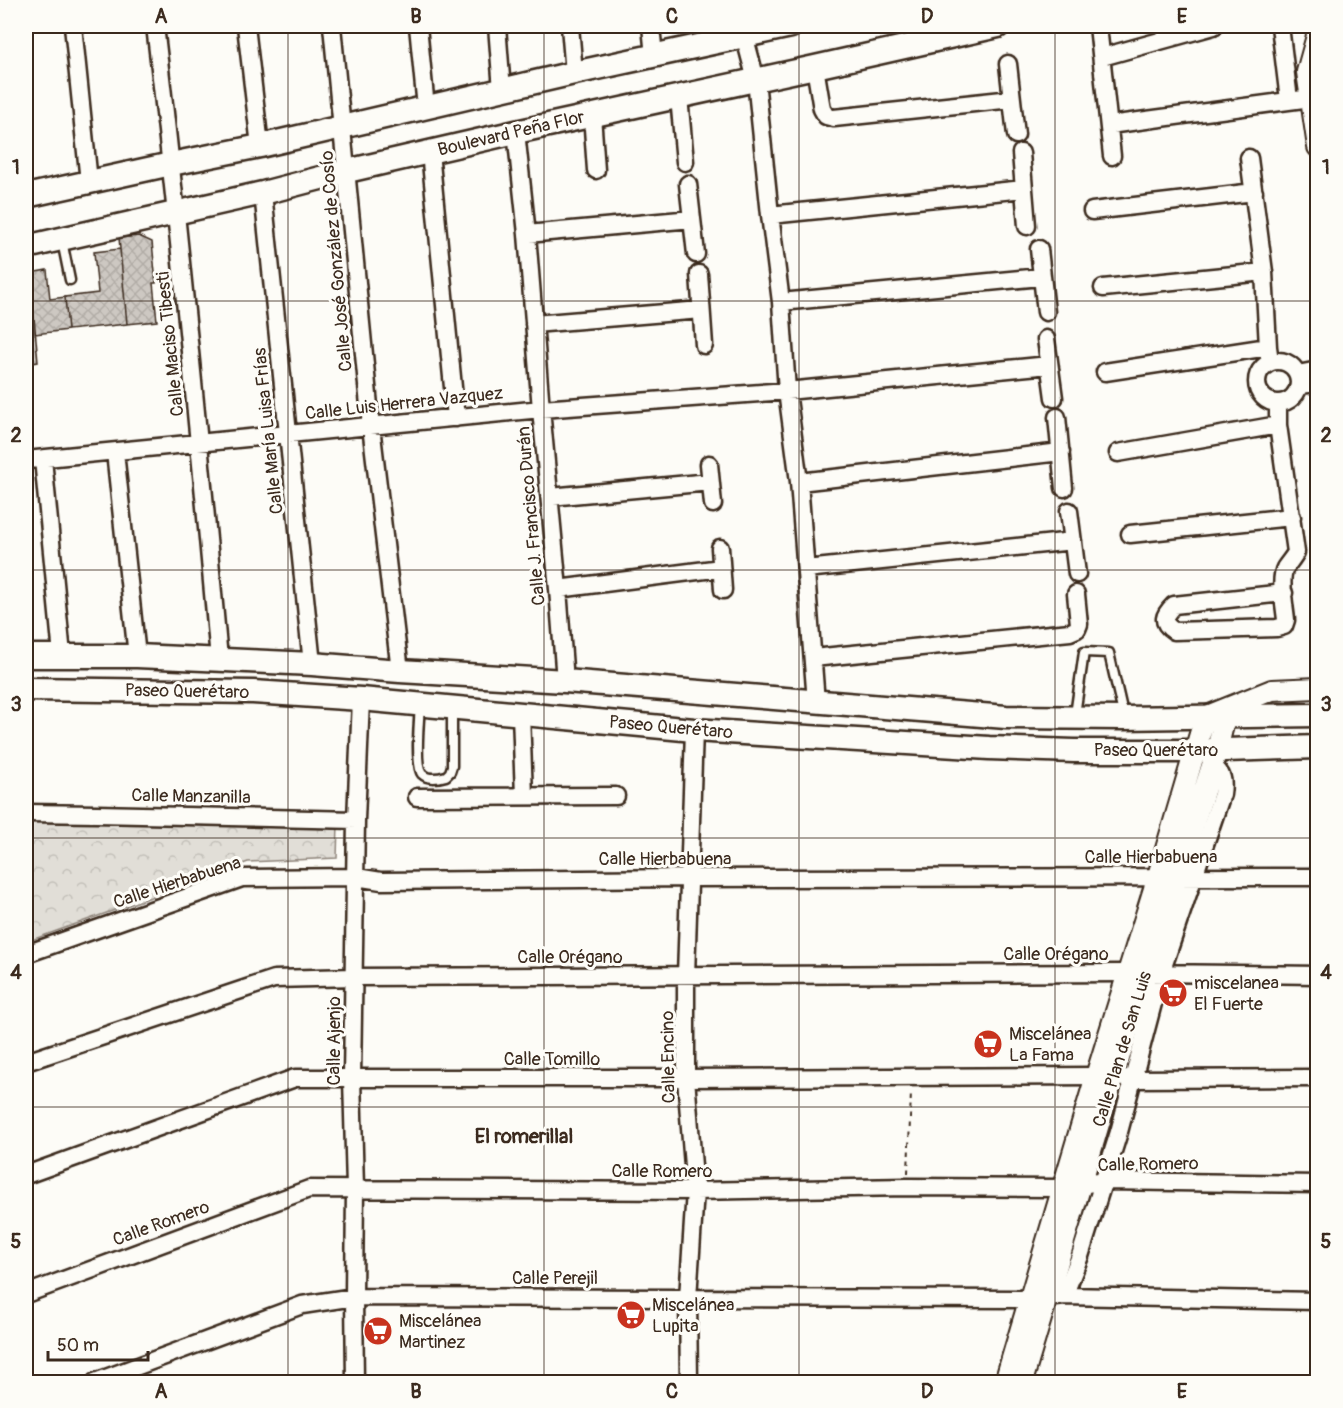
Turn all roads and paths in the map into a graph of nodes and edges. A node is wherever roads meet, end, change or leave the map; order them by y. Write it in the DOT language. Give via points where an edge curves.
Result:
graph roads {
  1 [pos="72,26"];
  2 [pos="155,26"];
  3 [pos="246,26"];
  4 [pos="332,26"];
  5 [pos="418,26"];
  6 [pos="497,26"];
  7 [pos="570,26"];
  8 [pos="651,26"];
  9 [pos="790,26"];
  10 [pos="998,26"];
  11 [pos="1098,26"];
  12 [pos="1214,26"];
  13 [pos="1280,26"];
  14 [pos="1316,26"];
  15 [pos="743,31"];
  16 [pos="1317,36"];
  17 [pos="654,56"];
  18 [pos="1102,57"];
  19 [pos="1008,64"];
  20 [pos="815,67"];
  21 [pos="574,73"];
  22 [pos="756,80"];
  23 [pos="502,90"];
  24 [pos="679,97"];
  25 [pos="1311,98"];
  26 [pos="1012,99"];
  27 [pos="1289,100"];
  28 [pos="426,108"];
  29 [pos="592,115"];
  30 [pos="1109,125"];
  31 [pos="342,127"];
  32 [pos="516,132"];
  33 [pos="1016,135"];
  34 [pos="260,146"];
  35 [pos="1317,147"];
  36 [pos="429,152"];
  37 [pos="1021,153"];
  38 [pos="1112,156"];
  39 [pos="1249,158"];
  40 [pos="685,162"];
  41 [pos="171,164"];
  42 [pos="596,170"];
  43 [pos="347,171"];
  44 [pos="89,182"];
  45 [pos="688,184"];
  46 [pos="1024,189"];
  47 [pos="1254,192"];
  48 [pos="263,193"];
  49 [pos="26,196"];
  50 [pos="1092,211"];
  51 [pos="177,212"];
  52 [pos="770,215"];
  53 [pos="692,219"];
  54 [pos="1028,226"];
  55 [pos="527,234"];
  56 [pos="62,238"];
  57 [pos="26,247"];
  58 [pos="1039,249"];
  59 [pos="696,254"];
  60 [pos="1264,272"];
  61 [pos="699,274"];
  62 [pos="1041,276"];
  63 [pos="70,280"];
  64 [pos="1103,288"];
  65 [pos="781,302"];
  66 [pos="701,310"];
  67 [pos="1046,312"];
  68 [pos="534,324"];
  69 [pos="1047,339"];
  70 [pos="704,345"];
  71 [pos="1269,354"];
  72 [pos="1049,365"];
  73 [pos="1317,370"];
  74 [pos="1105,372"];
  75 [pos="1299,380"];
  76 [pos="1317,383"];
  77 [pos="787,391"];
  78 [pos="1054,398"];
  79 [pos="1278,404"];
  80 [pos="541,409"];
  81 [pos="1057,417"];
  82 [pos="456,418"];
  83 [pos="1278,425"];
  84 [pos="371,426"];
  85 [pos="287,434"];
  86 [pos="200,444"];
  87 [pos="115,452"];
  88 [pos="1061,452"];
  89 [pos="1118,453"];
  90 [pos="43,459"];
  91 [pos="26,460"];
  92 [pos="709,464"];
  93 [pos="710,482"];
  94 [pos="799,482"];
  95 [pos="1064,488"];
  96 [pos="550,497"];
  97 [pos="713,504"];
  98 [pos="1069,511"];
  99 [pos="1292,517"];
  100 [pos="1130,534"];
  101 [pos="1073,541"];
  102 [pos="720,548"];
  103 [pos="721,568"];
  104 [pos="806,569"];
  105 [pos="1077,574"];
  106 [pos="558,589"];
  107 [pos="723,590"];
  108 [pos="1284,592"];
  109 [pos="1076,594"];
  110 [pos="62,655"];
  111 [pos="26,656"];
  112 [pos="137,656"];
  113 [pos="813,658"];
  114 [pos="219,659"];
  115 [pos="256,661"];
  116 [pos="312,664"];
  117 [pos="400,671"];
  118 [pos="565,681"];
  119 [pos="1317,688"];
  120 [pos="26,689"];
  121 [pos="253,692"];
  122 [pos="361,699"];
  123 [pos="816,702"];
  124 [pos="420,705"];
  125 [pos="452,708"];
  126 [pos="521,714"];
  127 [pos="1317,715"];
  128 [pos="1215,717"];
  129 [pos="1074,718"];
  130 [pos="1124,718"];
  131 [pos="694,730"];
  132 [pos="1317,747"];
  133 [pos="1208,755"];
  134 [pos="417,796"];
  135 [pos="524,796"];
  136 [pos="616,796"];
  137 [pos="26,813"];
  138 [pos="356,820"];
  139 [pos="356,877"];
  140 [pos="1176,877"];
  141 [pos="1317,877"];
  142 [pos="690,878"];
  143 [pos="26,954"];
  144 [pos="1146,973"];
  145 [pos="1317,975"];
  146 [pos="686,976"];
  147 [pos="354,977"];
  148 [pos="26,1062"];
  149 [pos="1105,1076"];
  150 [pos="912,1077"];
  151 [pos="352,1078"];
  152 [pos="686,1078"];
  153 [pos="1317,1078"];
  154 [pos="1134,1079"];
  155 [pos="26,1175"];
  156 [pos="1104,1181"];
  157 [pos="1317,1184"];
  158 [pos="1072,1186"];
  159 [pos="907,1187"];
  160 [pos="355,1188"];
  161 [pos="695,1191"];
  162 [pos="26,1294"];
  163 [pos="354,1297"];
  164 [pos="688,1298"];
  165 [pos="1047,1298"];
  166 [pos="1317,1301"];
  167 [pos="95,1383"];
  168 [pos="355,1383"];
  169 [pos="689,1383"];
  170 [pos="1005,1383"];
  171 [pos="1022,1383"];
  1 -- 44 [label="street"];
  2 -- 41 [label="street, Calle Maciso Tibesti"];
  3 -- 34 [label="street"];
  4 -- 31 [label="street, Calle José González de Cosío"];
  5 -- 28 [label="street"];
  6 -- 23 [label="street"];
  7 -- 21 [label="street"];
  8 -- 17 [label="street"];
  9 -- 15 [label="main road"];
  10 -- 20 [label="main road, Boulevard Peña Flor"];
  11 -- 18 [label="street"];
  12 -- 18 [label="street"];
  13 -- 27 [label="street"];
  14 -- 16 [label="street"];
  15 -- 17 [label="main road"];
  15 -- 22 [label="street"];
  16 -- 25 [label="street" via="1307,72"];
  17 -- 21 [label="main road"];
  18 -- 30 [label="street"];
  19 -- 26 [label="street"];
  20 -- 22 [label="main road, Boulevard Peña Flor"];
  20 -- 26 [label="street" via="822,109 826,116 834,118"];
  21 -- 23 [label="main road"];
  22 -- 24 [label="main road, Boulevard Peña Flor"];
  22 -- 52 [label="street"];
  23 -- 28 [label="main road"];
  24 -- 29 [label="main road, Boulevard Peña Flor"];
  24 -- 40 [label="street"];
  25 -- 27 [label="street"];
  25 -- 35 [label="street"];
  26 -- 33 [label="street"];
  27 -- 30 [label="street"];
  28 -- 31 [label="main road"];
  29 -- 32 [label="main road, Boulevard Peña Flor"];
  29 -- 42 [label="street"];
  30 -- 38 [label="street"];
  31 -- 34 [label="main road"];
  31 -- 43 [label="street, Calle José González de Cosío"];
  32 -- 36 [label="main road, Boulevard Peña Flor"];
  32 -- 55 [label="street, Calle J. Francisco Durán"];
  34 -- 41 [label="main road"];
  36 -- 43 [label="main road, Boulevard Peña Flor"];
  36 -- 82 [label="street"];
  37 -- 46 [label="street"];
  39 -- 47 [label="street"];
  41 -- 44 [label="main road"];
  41 -- 51 [label="street, Calle Maciso Tibesti"];
  43 -- 48 [label="main road, Boulevard Peña Flor"];
  43 -- 84 [label="street, Calle José González de Cosío"];
  44 -- 49 [label="main road"];
  45 -- 53 [label="street"];
  46 -- 52 [label="street"];
  46 -- 54 [label="street"];
  47 -- 50 [label="street"];
  47 -- 60 [label="street"];
  48 -- 51 [label="main road, Boulevard Peña Flor"];
  48 -- 85 [label="street, Calle María Luisa Frías"];
  51 -- 56 [label="main road, Boulevard Peña Flor"];
  51 -- 86 [label="street, Calle Maciso Tibesti"];
  52 -- 65 [label="street"];
  53 -- 55 [label="street"];
  53 -- 59 [label="street"];
  55 -- 68 [label="street, Calle J. Francisco Durán"];
  56 -- 57 [label="main road, Boulevard Peña Flor"];
  56 -- 63 [label="lane"];
  58 -- 62 [label="street"];
  60 -- 64 [label="street"];
  60 -- 71 [label="street"];
  61 -- 66 [label="street"];
  62 -- 65 [label="street"];
  62 -- 67 [label="street"];
  65 -- 77 [label="street"];
  66 -- 68 [label="street"];
  66 -- 70 [label="street"];
  68 -- 80 [label="street, Calle J. Francisco Durán"];
  69 -- 72 [label="street"];
  71 -- 74 [label="street"];
  71 -- 75 [label="street" via="1292,365"];
  71 -- 79 [label="street" via="1256,380 1258,392"];
  72 -- 77 [label="street, Calle Luis Herrera Vazquez"];
  72 -- 78 [label="street"];
  73 -- 75 [label="street"];
  75 -- 76 [label="street"];
  75 -- 79 [label="street" via="1295,395"];
  77 -- 80 [label="street, Calle Luis Herrera Vazquez"];
  77 -- 94 [label="street"];
  79 -- 83 [label="street"];
  80 -- 82 [label="street, Calle Luis Herrera Vazquez"];
  80 -- 96 [label="street, Calle J. Francisco Durán"];
  81 -- 88 [label="street"];
  82 -- 84 [label="street, Calle Luis Herrera Vazquez"];
  83 -- 89 [label="street"];
  83 -- 99 [label="street"];
  84 -- 85 [label="street, Calle Luis Herrera Vazquez"];
  84 -- 117 [label="street, Calle José González de Cosío"];
  85 -- 86 [label="street, Calle Luis Herrera Vazquez"];
  85 -- 116 [label="street, Calle María Luisa Frías"];
  86 -- 87 [label="street, Calle Luis Herrera Vazquez"];
  86 -- 114 [label="street, Calle Maciso Tibesti"];
  87 -- 90 [label="street, Calle Luis Herrera Vazquez"];
  87 -- 112 [label="street"];
  88 -- 94 [label="street"];
  88 -- 95 [label="street"];
  90 -- 91 [label="street, Calle Luis Herrera Vazquez"];
  90 -- 110 [label="street"];
  92 -- 93 [label="street"];
  93 -- 96 [label="street"];
  93 -- 97 [label="street"];
  94 -- 104 [label="street"];
  96 -- 106 [label="street, Calle J. Francisco Durán"];
  98 -- 101 [label="street"];
  99 -- 100 [label="street"];
  99 -- 108 [label="street" via="1296,552 1285,569"];
  101 -- 104 [label="street"];
  101 -- 105 [label="street"];
  102 -- 103 [label="street"];
  103 -- 106 [label="street"];
  103 -- 107 [label="street"];
  104 -- 113 [label="street"];
  106 -- 118 [label="street, Calle J. Francisco Durán"];
  108 -- 108 [label="street" via="1286,620 1284,626 1277,628 1174,631 1165,619 1174,605"];
  109 -- 113 [label="street" via="1079,624 1070,632"];
  110 -- 111 [label="main road, Paseo Querétaro"];
  110 -- 112 [label="main road, Paseo Querétaro"];
  112 -- 114 [label="main road, Paseo Querétaro"];
  113 -- 123 [label="street"];
  114 -- 115 [label="main road, Paseo Querétaro"];
  115 -- 116 [label="main road, Paseo Querétaro"];
  115 -- 121 [label="main road"];
  116 -- 117 [label="main road, Paseo Querétaro"];
  117 -- 118 [label="main road, Paseo Querétaro"];
  118 -- 123 [label="main road, Paseo Querétaro"];
  119 -- 128 [label="street" via="1272,690"];
  120 -- 121 [label="main road, Paseo Querétaro"];
  121 -- 122 [label="main road, Paseo Querétaro"];
  122 -- 124 [label="main road, Paseo Querétaro"];
  122 -- 138 [label="street, Calle Ajenjo"];
  123 -- 129 [label="main road, Paseo Querétaro" via="1006,717"];
  124 -- 125 [label="main road, Paseo Querétaro"];
  124 -- 125 [label="lane" via="418,759 420,770 427,777 446,776 450,772"];
  125 -- 126 [label="main road, Paseo Querétaro"];
  126 -- 131 [label="main road, Paseo Querétaro"];
  126 -- 135 [label="street"];
  127 -- 128 [label="main road, Paseo Querétaro"];
  128 -- 130 [label="main road, Paseo Querétaro"];
  128 -- 133 [label="street, Calle Plan de San Luis"];
  129 -- 130 [label="main road, Paseo Querétaro"];
  129 -- 130 [label="lane" via="1084,652 1109,653"];
  131 -- 133 [label="main road, Paseo Querétaro" via="1021,749"];
  131 -- 142 [label="street, Calle Encino"];
  132 -- 133 [label="main road, Paseo Querétaro"];
  133 -- 140 [label="street, Calle Plan de San Luis"];
  133 -- 140 [label="street" via="1221,772 1222,794"];
  134 -- 135 [label="street"];
  135 -- 136 [label="street"];
  137 -- 138 [label="street, Calle Manzanilla"];
  138 -- 139 [label="street, Calle Ajenjo"];
  139 -- 142 [label="street, Calle Hierbabuena" via="381,881"];
  139 -- 143 [label="street, Calle Hierbabuena" via="242,878"];
  139 -- 147 [label="street, Calle Ajenjo"];
  140 -- 141 [label="street, Calle Hierbabuena"];
  140 -- 142 [label="street, Calle Hierbabuena"];
  140 -- 144 [label="street, Calle Plan de San Luis"];
  140 -- 144 [label="street"];
  142 -- 146 [label="street, Calle Encino"];
  144 -- 145 [label="street, Calle Orégano"];
  144 -- 146 [label="street, Calle Orégano"];
  144 -- 149 [label="street, Calle Plan de San Luis"];
  144 -- 154 [label="street"];
  146 -- 147 [label="street, Calle Orégano"];
  146 -- 152 [label="street, Calle Encino"];
  147 -- 148 [label="street, Calle Orégano" via="274,979"];
  147 -- 151 [label="street, Calle Ajenjo"];
  149 -- 150 [label="street, Calle Tomillo"];
  149 -- 154 [label="street, Calle Tomillo"];
  149 -- 158 [label="street, Calle Plan de San Luis"];
  150 -- 152 [label="street, Calle Tomillo"];
  150 -- 159 [label="path"];
  151 -- 152 [label="street, Calle Tomillo"];
  151 -- 155 [label="street, Calle Tomillo" via="296,1078"];
  151 -- 160 [label="street, Calle Ajenjo"];
  152 -- 161 [label="street, Calle Encino"];
  153 -- 154 [label="street, Calle Tomillo"];
  154 -- 156 [label="street"];
  156 -- 157 [label="street, Calle Romero"];
  156 -- 158 [label="street, Calle Romero"];
  156 -- 165 [label="street" via="1080,1256"];
  158 -- 159 [label="street, Calle Romero"];
  158 -- 165 [label="street, Calle Plan de San Luis"];
  159 -- 161 [label="street, Calle Romero"];
  160 -- 161 [label="street, Calle Romero"];
  160 -- 162 [label="street, Calle Romero" via="309,1189"];
  160 -- 163 [label="street, Calle Ajenjo"];
  161 -- 164 [label="street, Calle Encino"];
  163 -- 164 [label="street, Calle Perejil"];
  163 -- 167 [label="street, Calle Perejil" via="302,1305"];
  163 -- 168 [label="street, Calle Ajenjo"];
  164 -- 165 [label="street, Calle Perejil"];
  164 -- 169 [label="street, Calle Encino"];
  165 -- 166 [label="street, Calle Perejil"];
  165 -- 170 [label="street, Calle Plan de San Luis"];
  165 -- 171 [label="street, Calle Plan de San Luis"];
}
